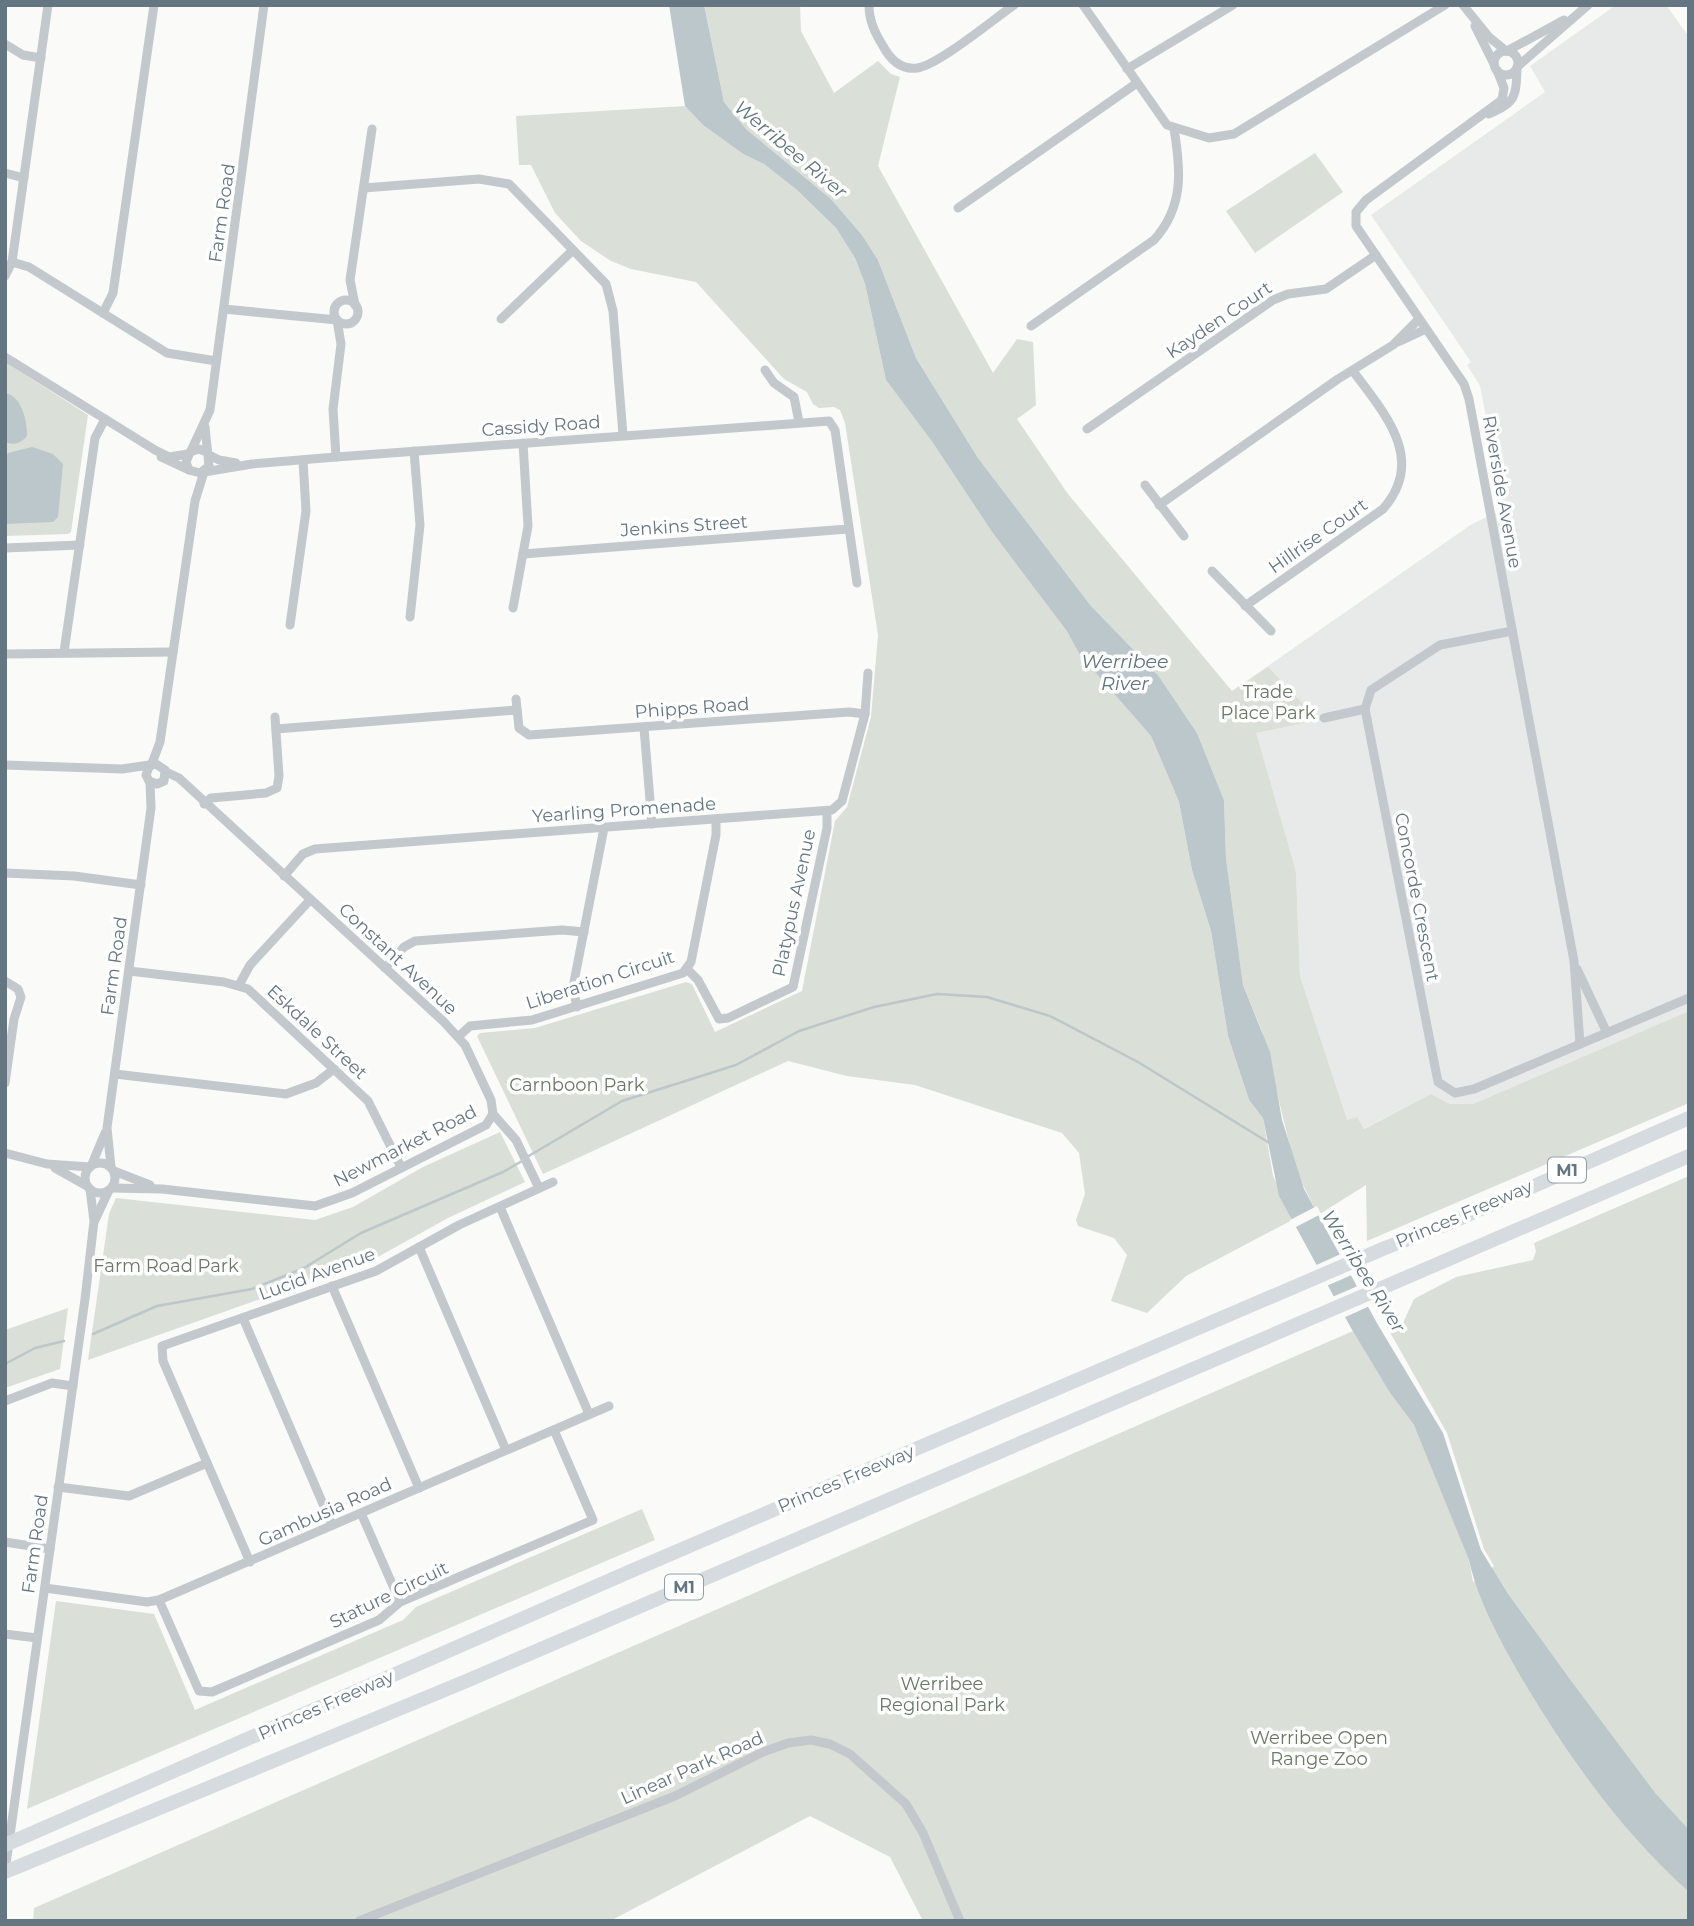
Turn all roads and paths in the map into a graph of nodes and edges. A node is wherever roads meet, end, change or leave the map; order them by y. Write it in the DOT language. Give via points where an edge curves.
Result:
graph roads {
  1 [pos="48,5"];
  2 [pos="154,5"];
  3 [pos="264,5"];
  4 [pos="869,5"];
  5 [pos="1014,5"];
  6 [pos="1083,5"];
  7 [pos="1233,5"];
  8 [pos="1445,5"];
  9 [pos="1463,5"];
  10 [pos="1588,5"];
  11 [pos="1580,11"];
  12 [pos="1470,14"];
  13 [pos="5,44"];
  14 [pos="1507,51"];
  15 [pos="41,58"];
  16 [pos="1496,67"];
  17 [pos="1517,68"];
  18 [pos="1127,69"];
  19 [pos="1137,83"];
  20 [pos="1480,118"];
  21 [pos="372,129"];
  22 [pos="1174,129"];
  23 [pos="5,173"];
  24 [pos="24,178"];
  25 [pos="364,188"];
  26 [pos="958,208"];
  27 [pos="573,250"];
  28 [pos="1376,255"];
  29 [pos="12,262"];
  30 [pos="5,276"];
  31 [pos="350,280"];
  32 [pos="338,303"];
  33 [pos="355,305"];
  34 [pos="224,309"];
  35 [pos="103,313"];
  36 [pos="311,315"];
  37 [pos="500,319"];
  38 [pos="1419,319"];
  39 [pos="337,320"];
  40 [pos="353,322"];
  41 [pos="1031,326"];
  42 [pos="1426,329"];
  43 [pos="341,344"];
  44 [pos="1394,345"];
  45 [pos="5,357"];
  46 [pos="216,361"];
  47 [pos="765,370"];
  48 [pos="1353,371"];
  49 [pos="105,419"];
  50 [pos="799,422"];
  51 [pos="205,425"];
  52 [pos="1087,429"];
  53 [pos="623,435"];
  54 [pos="523,443"];
  55 [pos="155,450"];
  56 [pos="414,451"];
  57 [pos="190,452"];
  58 [pos="208,454"];
  59 [pos="336,457"];
  60 [pos="303,460"];
  61 [pos="252,464"];
  62 [pos="190,470"];
  63 [pos="204,472"];
  64 [pos="1145,485"];
  65 [pos="195,501"];
  66 [pos="1159,505"];
  67 [pos="848,529"];
  68 [pos="1184,536"];
  69 [pos="80,545"];
  70 [pos="5,548"];
  71 [pos="523,554"];
  72 [pos="1212,570"];
  73 [pos="857,583"];
  74 [pos="1245,606"];
  75 [pos="513,608"];
  76 [pos="410,617"];
  77 [pos="290,625"];
  78 [pos="1271,631"];
  79 [pos="1512,631"];
  80 [pos="64,652"];
  81 [pos="173,652"];
  82 [pos="5,654"];
  83 [pos="867,673"];
  84 [pos="516,699"];
  85 [pos="1365,709"];
  86 [pos="517,710"];
  87 [pos="864,714"];
  88 [pos="275,718"];
  89 [pos="1324,718"];
  90 [pos="644,727"];
  91 [pos="276,729"];
  92 [pos="160,741"];
  93 [pos="5,765"];
  94 [pos="150,766"];
  95 [pos="122,769"];
  96 [pos="165,770"];
  97 [pos="150,781"];
  98 [pos="162,782"];
  99 [pos="188,788"];
  100 [pos="204,804"];
  101 [pos="152,808"];
  102 [pos="827,811"];
  103 [pos="716,819"];
  104 [pos="652,824"];
  105 [pos="604,828"];
  106 [pos="5,873"];
  107 [pos="284,876"];
  108 [pos="141,886"];
  109 [pos="310,900"];
  110 [pos="584,932"];
  111 [pos="1574,961"];
  112 [pos="386,968"];
  113 [pos="687,970"];
  114 [pos="129,971"];
  115 [pos="5,981"];
  116 [pos="239,985"];
  117 [pos="1689,998"];
  118 [pos="577,1007"];
  119 [pos="1607,1033"];
  120 [pos="457,1037"];
  121 [pos="1580,1044"];
  122 [pos="334,1069"];
  123 [pos="115,1074"];
  124 [pos="5,1083"];
  125 [pos="493,1114"];
  126 [pos="1689,1118"];
  127 [pos="107,1128"];
  128 [pos="5,1153"];
  129 [pos="1689,1156"];
  130 [pos="47,1164"];
  131 [pos="91,1166"];
  132 [pos="401,1167"];
  133 [pos="113,1169"];
  134 [pos="553,1182"];
  135 [pos="89,1187"];
  136 [pos="539,1188"];
  137 [pos="111,1189"];
  138 [pos="162,1189"];
  139 [pos="500,1207"];
  140 [pos="94,1222"];
  141 [pos="419,1247"];
  142 [pos="332,1286"];
  143 [pos="243,1318"];
  144 [pos="73,1386"];
  145 [pos="5,1401"];
  146 [pos="609,1406"];
  147 [pos="589,1414"];
  148 [pos="554,1430"];
  149 [pos="506,1450"];
  150 [pos="207,1463"];
  151 [pos="58,1487"];
  152 [pos="419,1488"];
  153 [pos="361,1513"];
  154 [pos="332,1525"];
  155 [pos="5,1542"];
  156 [pos="50,1549"];
  157 [pos="250,1562"];
  158 [pos="45,1588"];
  159 [pos="159,1600"];
  160 [pos="400,1602"];
  161 [pos="5,1634"];
  162 [pos="37,1638"];
  163 [pos="5,1845"];
  164 [pos="5,1872"];
  165 [pos="359,1921"];
  166 [pos="960,1921"];
  1 -- 15 [label="street"];
  2 -- 35 [label="street" via="113,293"];
  3 -- 34 [label="street, Farm Road"];
  4 -- 5 [label="street" via="873,30 890,58 917,68"];
  6 -- 18 [label="street"];
  7 -- 18 [label="street"];
  8 -- 22 [label="street" via="1234,134 1209,138"];
  9 -- 12 [label="street"];
  10 -- 11 [label="street"];
  11 -- 14 [label="street"];
  11 -- 17 [label="street"];
  12 -- 14 [label="street"];
  12 -- 16 [label="street"];
  13 -- 15 [label="street" via="23,55"];
  14 -- 16 [label="street" via="1498,54"];
  14 -- 17 [label="street" via="1517,57"];
  15 -- 24 [label="street"];
  16 -- 17 [label="street" via="1508,74"];
  16 -- 20 [label="street, Riverside Avenue" via="1504,88 1502,100"];
  17 -- 20 [label="street, Riverside Avenue" via="1514,98 1508,106"];
  18 -- 19 [label="street"];
  19 -- 22 [label="street"];
  19 -- 26 [label="street"];
  20 -- 28 [label="street, Riverside Avenue" via="1366,200 1356,212 1356,226"];
  21 -- 25 [label="street"];
  22 -- 41 [label="street" via="1180,175 1168,224 1154,240"];
  23 -- 24 [label="street"];
  24 -- 29 [label="street"];
  25 -- 27 [label="street" via="500,180"];
  25 -- 31 [label="street"];
  27 -- 37 [label="street"];
  27 -- 53 [label="street" via="606,284 611,296"];
  28 -- 38 [label="street, Riverside Avenue"];
  28 -- 52 [label="street, Kayden Court" via="1326,289 1273,300"];
  29 -- 30 [label="street"];
  29 -- 35 [label="street" via="29,267"];
  31 -- 32 [label="street"];
  31 -- 33 [label="street"];
  32 -- 33 [label="street" via="348,300"];
  32 -- 36 [label="street"];
  32 -- 39 [label="street" via="334,310"];
  33 -- 40 [label="street" via="358,313"];
  34 -- 36 [label="street" via="279,317"];
  34 -- 46 [label="street, Farm Road"];
  35 -- 46 [label="street" via="167,353"];
  36 -- 39 [label="street"];
  38 -- 42 [label="street, Riverside Avenue"];
  38 -- 44 [label="street"];
  39 -- 40 [label="street"];
  39 -- 43 [label="street"];
  40 -- 43 [label="street"];
  42 -- 44 [label="street"];
  42 -- 79 [label="street, Riverside Avenue" via="1466,391"];
  43 -- 59 [label="street" via="332,409"];
  44 -- 48 [label="street"];
  45 -- 49 [label="street"];
  46 -- 51 [label="street, Farm Road"];
  47 -- 50 [label="street" via="794,397"];
  48 -- 66 [label="street"];
  48 -- 74 [label="street, Hillrise Court" via="1399,440 1402,466 1398,485 1383,509"];
  49 -- 55 [label="street"];
  49 -- 69 [label="street" via="95,438"];
  50 -- 53 [label="street, Cassidy Road"];
  50 -- 67 [label="street, Cassidy Road" via="832,422"];
  51 -- 57 [label="street, Farm Road"];
  51 -- 58 [label="street, Farm Road"];
  53 -- 54 [label="street, Cassidy Road"];
  54 -- 56 [label="street, Cassidy Road"];
  54 -- 71 [label="street" via="528,526"];
  55 -- 57 [label="street" via="169,457"];
  55 -- 62 [label="street"];
  56 -- 59 [label="street, Cassidy Road"];
  56 -- 76 [label="street" via="419,525"];
  57 -- 58 [label="street" via="199,449"];
  57 -- 62 [label="street" via="186,462"];
  58 -- 61 [label="street, Cassidy Road" via="220,461"];
  58 -- 63 [label="street" via="209,466"];
  59 -- 60 [label="street, Cassidy Road"];
  60 -- 61 [label="street, Cassidy Road"];
  60 -- 77 [label="street" via="306,510"];
  61 -- 63 [label="street, Cassidy Road"];
  62 -- 63 [label="street"];
  62 -- 65 [label="street"];
  63 -- 65 [label="street"];
  64 -- 66 [label="street"];
  65 -- 81 [label="street"];
  66 -- 68 [label="street"];
  67 -- 71 [label="street, Jenkins Street"];
  67 -- 73 [label="street"];
  69 -- 70 [label="street"];
  69 -- 80 [label="street"];
  71 -- 75 [label="street"];
  72 -- 74 [label="street"];
  74 -- 78 [label="street"];
  79 -- 85 [label="street" via="1431,649 1371,690"];
  79 -- 111 [label="street, Riverside Avenue"];
  80 -- 81 [label="street"];
  80 -- 82 [label="street"];
  81 -- 92 [label="street"];
  83 -- 87 [label="street"];
  84 -- 86 [label="street"];
  85 -- 89 [label="street"];
  85 -- 121 [label="street, Concorde Crescent" via="1438,1082 1454,1093 1465,1092"];
  86 -- 90 [label="street, Phipps Road" via="523,733"];
  86 -- 91 [label="street"];
  87 -- 90 [label="street, Phipps Road"];
  87 -- 102 [label="street" via="842,801"];
  88 -- 91 [label="street"];
  90 -- 104 [label="street"];
  91 -- 100 [label="street" via="277,788 211,798"];
  92 -- 94 [label="street"];
  92 -- 96 [label="street"];
  93 -- 95 [label="street"];
  94 -- 95 [label="street"];
  94 -- 96 [label="street"];
  94 -- 97 [label="street, Farm Road" via="146,775"];
  95 -- 97 [label="street"];
  96 -- 98 [label="street, Farm Road"];
  96 -- 99 [label="street, Constant Avenue"];
  97 -- 98 [label="street"];
  97 -- 101 [label="street, Farm Road"];
  98 -- 99 [label="street"];
  98 -- 101 [label="street, Farm Road"];
  99 -- 100 [label="street, Constant Avenue"];
  100 -- 107 [label="street, Constant Avenue"];
  101 -- 108 [label="street, Farm Road"];
  102 -- 103 [label="street, Yearling Promenade"];
  102 -- 113 [label="street, Platypus Avenue" via="793,987 719,1019 698,980"];
  103 -- 104 [label="street, Yearling Promenade"];
  103 -- 113 [label="street, Liberation Circuit"];
  104 -- 105 [label="street, Yearling Promenade"];
  105 -- 107 [label="street, Yearling Promenade" via="315,849 303,854"];
  105 -- 110 [label="street"];
  106 -- 108 [label="street" via="74,876"];
  107 -- 109 [label="street, Constant Avenue"];
  108 -- 114 [label="street, Farm Road"];
  109 -- 112 [label="street, Constant Avenue"];
  109 -- 116 [label="street" via="250,965"];
  110 -- 112 [label="street" via="415,941"];
  110 -- 118 [label="street" via="573,987"];
  111 -- 119 [label="street, Riverside Avenue"];
  111 -- 121 [label="street, Riverside Avenue"];
  112 -- 120 [label="street, Constant Avenue"];
  113 -- 118 [label="street, Liberation Circuit"];
  114 -- 116 [label="street, Eskdale Street"];
  114 -- 123 [label="street, Farm Road"];
  115 -- 124 [label="street" via="18,989 21,997"];
  116 -- 122 [label="street, Eskdale Street"];
  117 -- 119 [label="street, Concorde Crescent"];
  118 -- 120 [label="street, Liberation Circuit" via="532,1020 477,1025"];
  119 -- 121 [label="street, Concorde Crescent"];
  120 -- 125 [label="street, Constant Avenue" via="491,1100"];
  122 -- 123 [label="street" via="316,1083 286,1094"];
  122 -- 132 [label="street, Eskdale Street" via="368,1101"];
  123 -- 127 [label="street, Farm Road"];
  125 -- 132 [label="street, Newmarket Road" via="486,1125"];
  125 -- 136 [label="street, Constant Avenue" via="508,1128"];
  126 -- 163 [label="highway, Princes Freeway / M1"];
  127 -- 131 [label="street, Farm Road"];
  127 -- 133 [label="street, Farm Road"];
  128 -- 130 [label="street"];
  129 -- 164 [label="highway, Princes Freeway / M1" via="464,1682"];
  130 -- 131 [label="street"];
  130 -- 135 [label="street"];
  131 -- 133 [label="street" via="102,1162"];
  131 -- 135 [label="street" via="85,1174"];
  132 -- 138 [label="street, Newmarket Road" via="315,1206"];
  133 -- 137 [label="street"];
  133 -- 138 [label="street, Newmarket Road"];
  134 -- 136 [label="street, Lucid Avenue"];
  135 -- 137 [label="street" via="100,1193"];
  135 -- 140 [label="street, Farm Road"];
  136 -- 139 [label="street, Lucid Avenue"];
  137 -- 138 [label="street, Newmarket Road"];
  137 -- 140 [label="street, Farm Road"];
  139 -- 141 [label="street, Lucid Avenue"];
  139 -- 147 [label="street"];
  140 -- 144 [label="street, Farm Road"];
  141 -- 142 [label="street, Lucid Avenue" via="376,1271"];
  141 -- 149 [label="street"];
  142 -- 143 [label="street, Lucid Avenue"];
  142 -- 152 [label="street"];
  143 -- 150 [label="street, Lucid Avenue" via="162,1346 163,1361"];
  143 -- 154 [label="street"];
  144 -- 145 [label="street" via="52,1383"];
  144 -- 151 [label="street, Farm Road"];
  146 -- 147 [label="street, Gambusia Road"];
  147 -- 148 [label="street, Gambusia Road"];
  148 -- 149 [label="street, Gambusia Road"];
  148 -- 160 [label="street, Stature Circuit" via="593,1520"];
  149 -- 152 [label="street, Gambusia Road"];
  150 -- 151 [label="street" via="129,1496"];
  150 -- 157 [label="street"];
  151 -- 156 [label="street, Farm Road"];
  152 -- 153 [label="street, Gambusia Road"];
  153 -- 154 [label="street, Gambusia Road"];
  153 -- 160 [label="street"];
  154 -- 157 [label="street, Gambusia Road"];
  155 -- 156 [label="street"];
  156 -- 158 [label="street, Farm Road"];
  157 -- 159 [label="street, Gambusia Road"];
  158 -- 159 [label="street, Gambusia Road"];
  158 -- 162 [label="street, Farm Road"];
  159 -- 160 [label="street, Stature Circuit" via="199,1691 212,1692 379,1620"];
  161 -- 162 [label="street"];
  162 -- 164 [label="street, Farm Road"];
  165 -- 166 [label="street, Linear Park Road" via="657,1803 763,1752 811,1740 850,1754 906,1804"];
}
